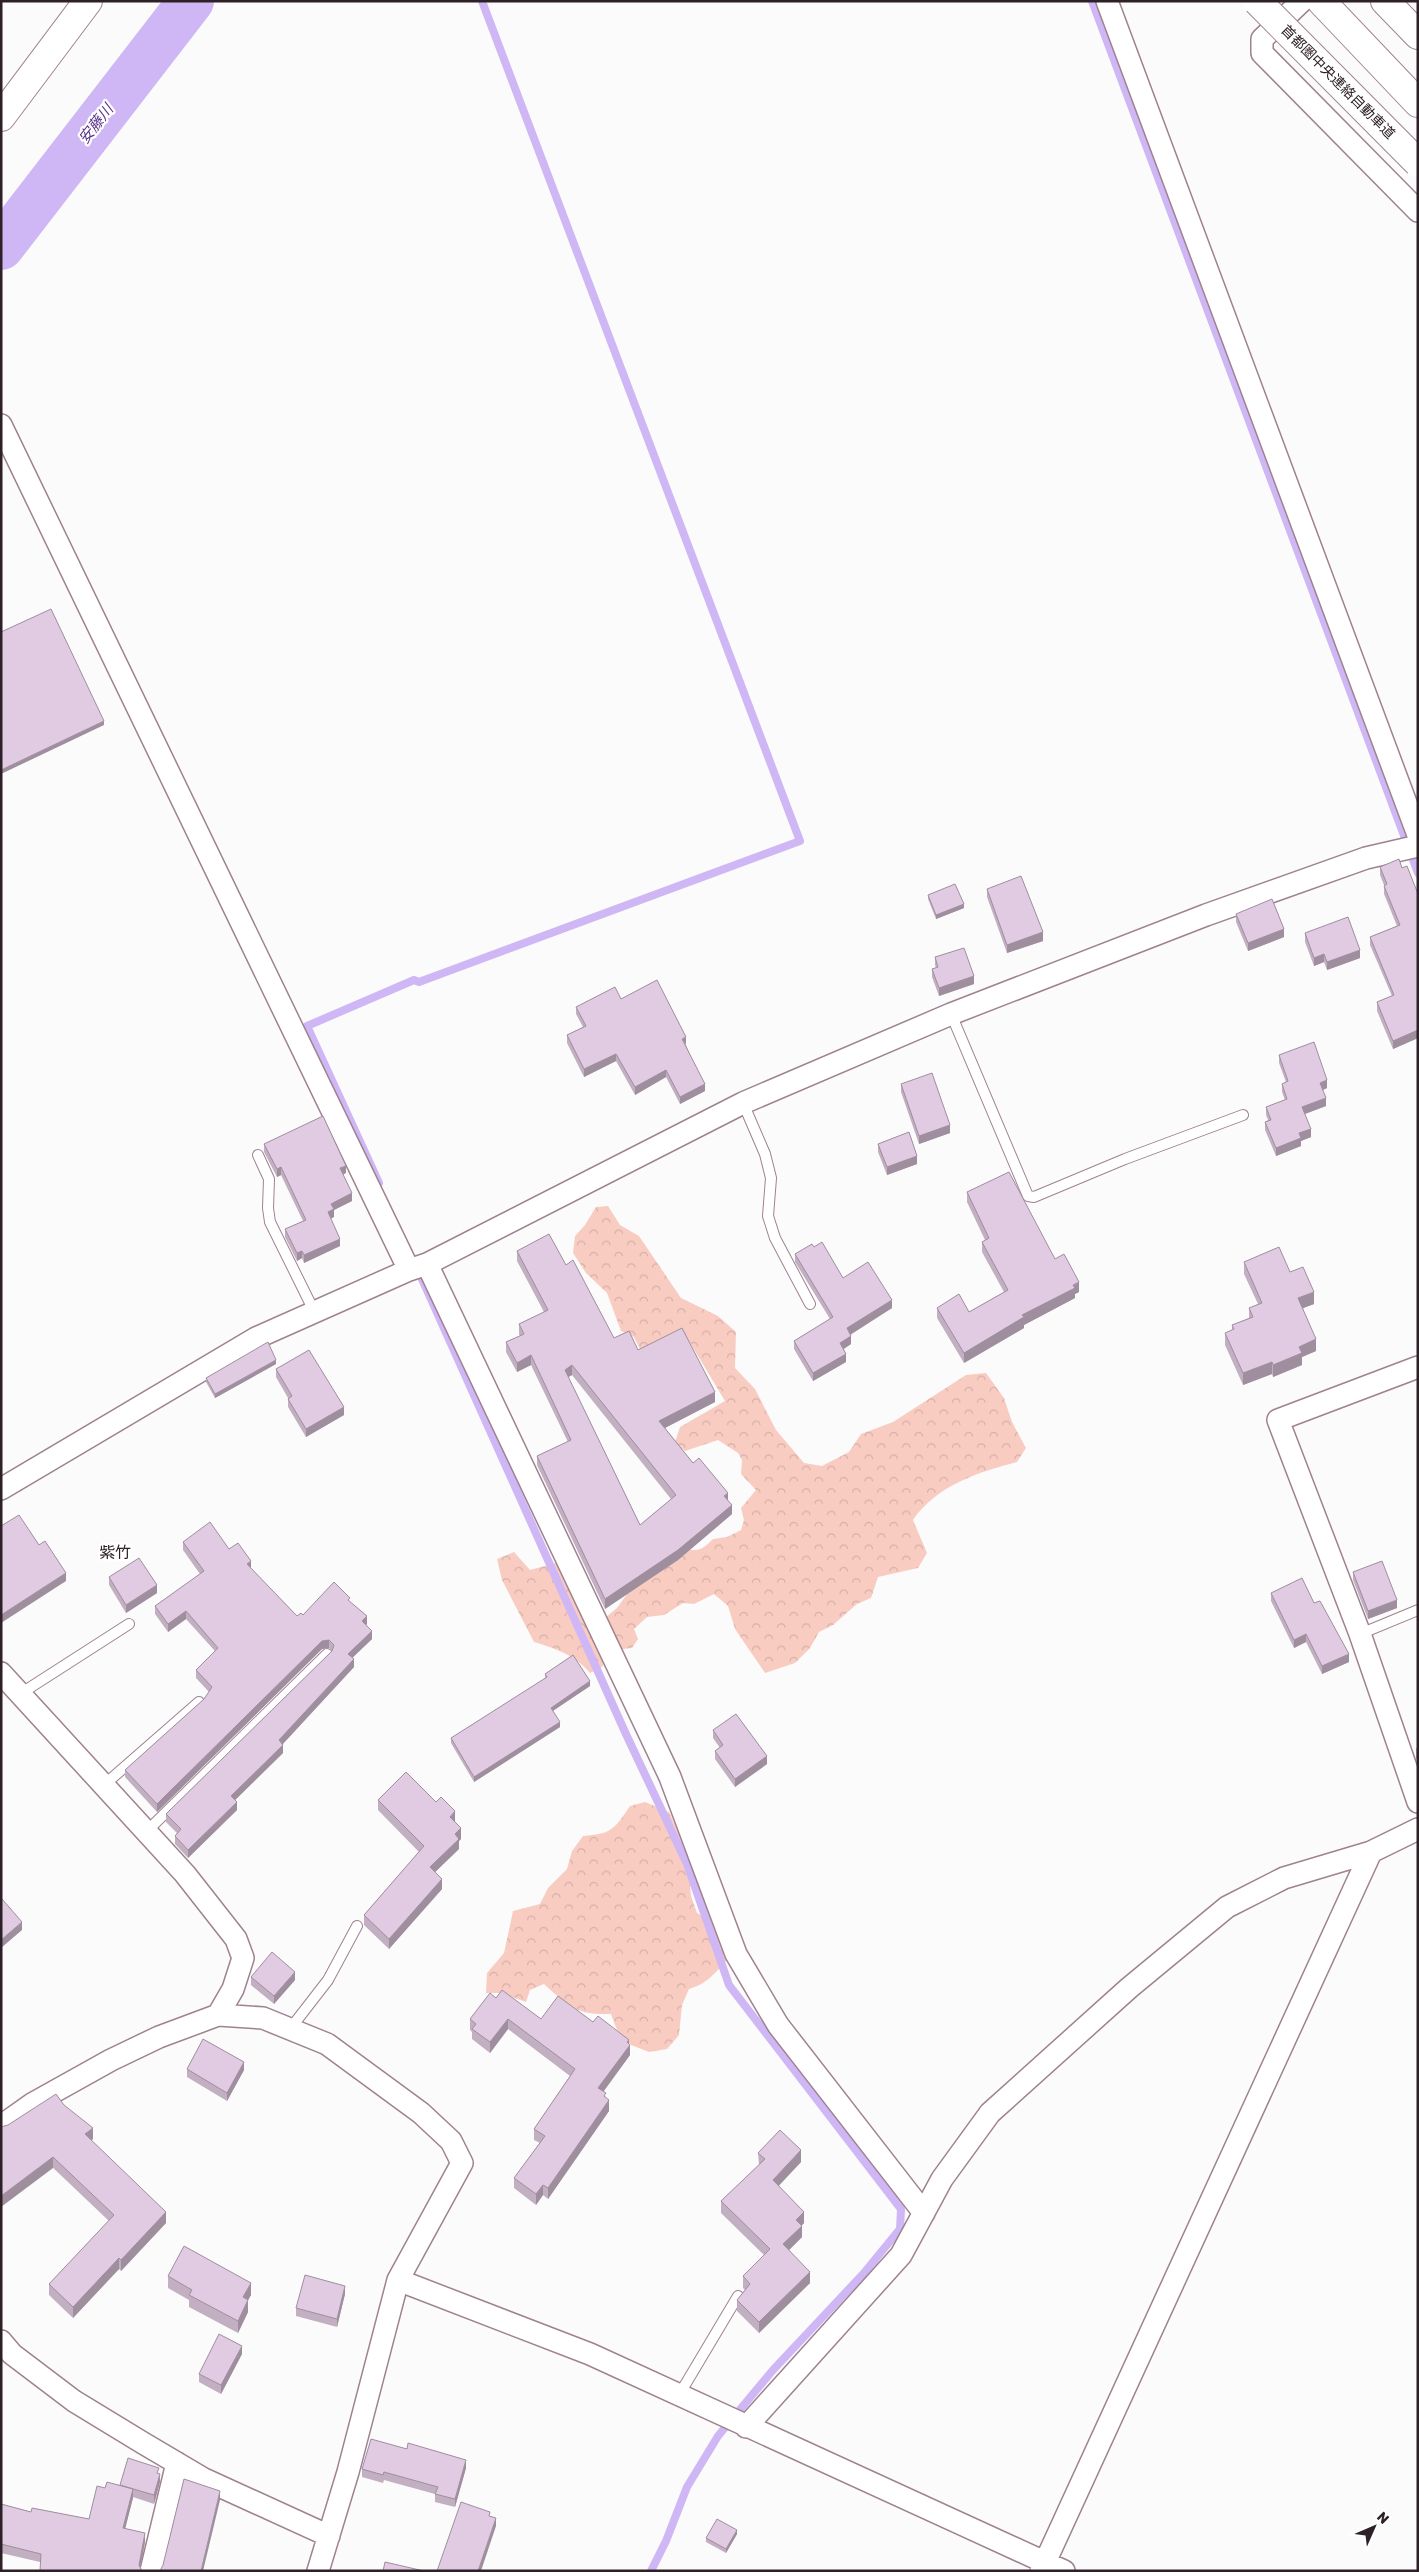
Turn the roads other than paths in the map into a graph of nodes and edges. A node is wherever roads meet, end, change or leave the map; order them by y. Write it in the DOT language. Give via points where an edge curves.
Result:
graph roads {
  1 [pos="88,1"];
  2 [pos="1107,1"];
  3 [pos="1257,1"];
  4 [pos="1302,1"];
  5 [pos="1321,1"];
  6 [pos="1385,1"];
  7 [pos="1418,35"];
  8 [pos="1418,103"];
  9 [pos="1,117"];
  10 [pos="1418,163"];
  11 [pos="1418,212"];
  12 [pos="1,425"];
  13 [pos="1418,835"];
  14 [pos="1418,846"];
  15 [pos="951,1014"];
  16 [pos="742,1102"];
  17 [pos="1243,1115"];
  18 [pos="258,1155"];
  19 [pos="418,1267"];
  20 [pos="810,1304"];
  21 [pos="315,1312"];
  22 [pos="1418,1367"];
  23 [pos="1,1489"];
  24 [pos="1418,1610"];
  25 [pos="129,1624"];
  26 [pos="1360,1634"];
  27 [pos="327,1654"];
  28 [pos="1,1673"];
  29 [pos="20,1694"];
  30 [pos="199,1702"];
  31 [pos="104,1785"];
  32 [pos="1418,1802"];
  33 [pos="1418,1828"];
  34 [pos="145,1833"];
  35 [pos="1370,1852"];
  36 [pos="357,1926"];
  37 [pos="218,2015"];
  38 [pos="290,2029"];
  39 [pos="1,2126"];
  40 [pos="924,2213"];
  41 [pos="398,2280"];
  42 [pos="738,2296"];
  43 [pos="1,2341"];
  44 [pos="679,2395"];
  45 [pos="746,2427"];
  46 [pos="177,2463"];
  47 [pos="328,2536"];
  48 [pos="1043,2566"];
  49 [pos="151,2571"];
  50 [pos="318,2571"];
  51 [pos="1064,2571"];
  1 -- 9 [label="main road"];
  2 -- 13 [label="street"];
  3 -- 10 [label="main road, 首都圏中央連絡自動車道, bridge"];
  4 -- 11 [label="street" via="1262,39 1262,53"];
  5 -- 8 [label="main road"];
  6 -- 7 [label="main road"];
  12 -- 19 [label="street"];
  14 -- 15 [label="street" via="1366,858 1206,915"];
  15 -- 16 [label="street"];
  15 -- 17 [label="lane" via="1028,1196 1034,1197"];
  16 -- 19 [label="street"];
  16 -- 20 [label="lane" via="765,1154 771,1178 768,1216 775,1238"];
  18 -- 21 [label="lane" via="269,1179 270,1222"];
  19 -- 21 [label="street"];
  19 -- 40 [label="street" via="670,1776 736,1954 778,2025"];
  21 -- 23 [label="street" via="256,1338"];
  22 -- 26 [label="street" via="1278,1420"];
  24 -- 26 [label="lane"];
  25 -- 29 [label="lane"];
  26 -- 32 [label="street"];
  27 -- 34 [label="lane"];
  28 -- 29 [label="street"];
  29 -- 31 [label="street"];
  30 -- 31 [label="lane"];
  31 -- 34 [label="street"];
  33 -- 35 [label="street"];
  34 -- 37 [label="street" via="185,1874 236,1939 243,1958 233,1989"];
  35 -- 40 [label="street" via="1284,1878 1227,1906 1128,1988 990,2113 942,2179"];
  35 -- 48 [label="street"];
  36 -- 38 [label="lane" via="328,1980"];
  37 -- 38 [label="street" via="263,2018"];
  37 -- 39 [label="street" via="159,2037 111,2060 32,2104"];
  38 -- 41 [label="street" via="327,2044 421,2113 451,2141 462,2163"];
  40 -- 45 [label="street" via="901,2255"];
  41 -- 44 [label="street" via="590,2354"];
  41 -- 47 [label="street"];
  42 -- 44 [label="lane"];
  43 -- 46 [label="street" via="12,2354 74,2401"];
  44 -- 45 [label="street"];
  45 -- 48 [label="street"];
  46 -- 47 [label="street" via="204,2479"];
  46 -- 49 [label="street"];
  47 -- 50 [label="street"];
  48 -- 51 [label="street"];
}
